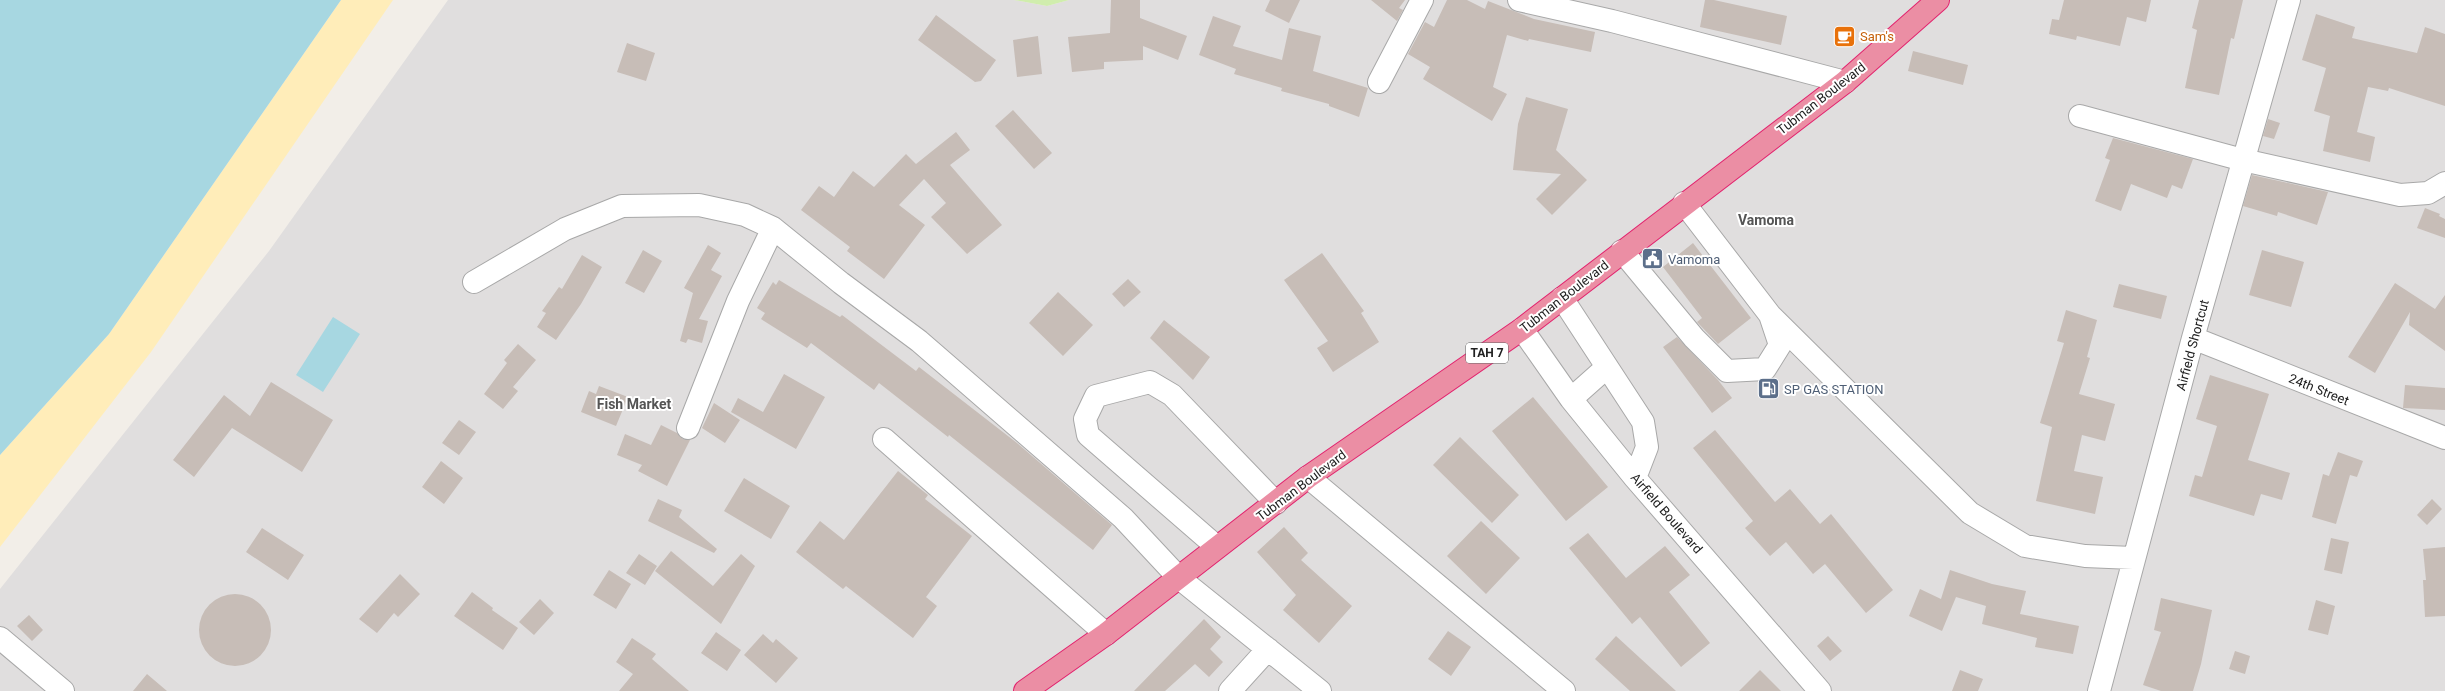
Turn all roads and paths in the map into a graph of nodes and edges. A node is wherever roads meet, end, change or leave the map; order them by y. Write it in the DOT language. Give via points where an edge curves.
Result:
graph roads {
  1 [pos="1422,0"];
  2 [pos="1519,0"];
  3 [pos="1938,0"];
  4 [pos="2289,0"];
  5 [pos="1379,82"];
  6 [pos="1845,82"];
  7 [pos="2080,116"];
  8 [pos="2244,160"];
  9 [pos="2445,183"];
  10 [pos="1684,203"];
  11 [pos="773,228"];
  12 [pos="1622,251"];
  13 [pos="474,282"];
  14 [pos="1562,298"];
  15 [pos="1770,315"];
  16 [pos="1522,329"];
  17 [pos="2193,338"];
  18 [pos="1607,366"];
  19 [pos="1571,399"];
  20 [pos="688,428"];
  21 [pos="2445,438"];
  22 [pos="884,439"];
  23 [pos="1308,477"];
  24 [pos="1635,478"];
  25 [pos="1276,504"];
  26 [pos="1217,547"];
  27 [pos="2133,558"];
  28 [pos="1179,578"];
  29 [pos="1106,634"];
  30 [pos="0,638"];
  31 [pos="1268,649"];
  32 [pos="64,691"];
  33 [pos="1025,691"];
  34 [pos="1230,691"];
  35 [pos="1320,691"];
  36 [pos="1564,691"];
  37 [pos="1820,691"];
  38 [pos="2099,691"];
  1 -- 5 [label="street"];
  2 -- 6 [label="street" via="1612,21"];
  3 -- 6 [label="highway, Tubman Boulevard / TAH 7"];
  4 -- 8 [label="street, Airfield Shortcut"];
  6 -- 10 [label="highway, Tubman Boulevard / TAH 7"];
  7 -- 8 [label="street"];
  8 -- 9 [label="street" via="2400,194 2428,193"];
  8 -- 17 [label="street, Airfield Shortcut"];
  10 -- 12 [label="highway, Tubman Boulevard / TAH 7"];
  10 -- 15 [label="street"];
  11 -- 13 [label="street" via="745,215 700,205 622,206 565,229"];
  11 -- 20 [label="street" via="738,301"];
  11 -- 28 [label="street" via="841,284 919,340 1123,518"];
  12 -- 14 [label="highway, Tubman Boulevard / TAH 7"];
  12 -- 15 [label="street" via="1694,338 1727,371 1765,369 1780,345"];
  14 -- 16 [label="highway, Tubman Boulevard / TAH 7"];
  14 -- 18 [label="street"];
  15 -- 27 [label="street" via="1970,513 2025,546 2085,556"];
  16 -- 19 [label="street, Airfield Boulevard"];
  16 -- 23 [label="highway, Tubman Boulevard / TAH 7"];
  17 -- 21 [label="street, 24th Street"];
  17 -- 27 [label="street, Airfield Shortcut"];
  18 -- 19 [label="street"];
  18 -- 24 [label="street" via="1643,422 1647,447"];
  19 -- 24 [label="street, Airfield Boulevard"];
  22 -- 29 [label="street"];
  23 -- 25 [label="highway, Tubman Boulevard / TAH 7"];
  23 -- 36 [label="street"];
  24 -- 37 [label="street, Airfield Boulevard"];
  25 -- 26 [label="highway, Tubman Boulevard / TAH 7"];
  25 -- 26 [label="street" via="1166,392 1150,382 1096,396 1085,419 1088,435"];
  26 -- 28 [label="highway, Tubman Boulevard / TAH 7"];
  27 -- 38 [label="street, Airfield Shortcut"];
  28 -- 29 [label="highway, Tubman Boulevard / TAH 7"];
  28 -- 31 [label="street"];
  29 -- 33 [label="highway, Tubman Boulevard / TAH 7"];
  30 -- 32 [label="street"];
  31 -- 34 [label="street"];
  31 -- 35 [label="street"];
}
